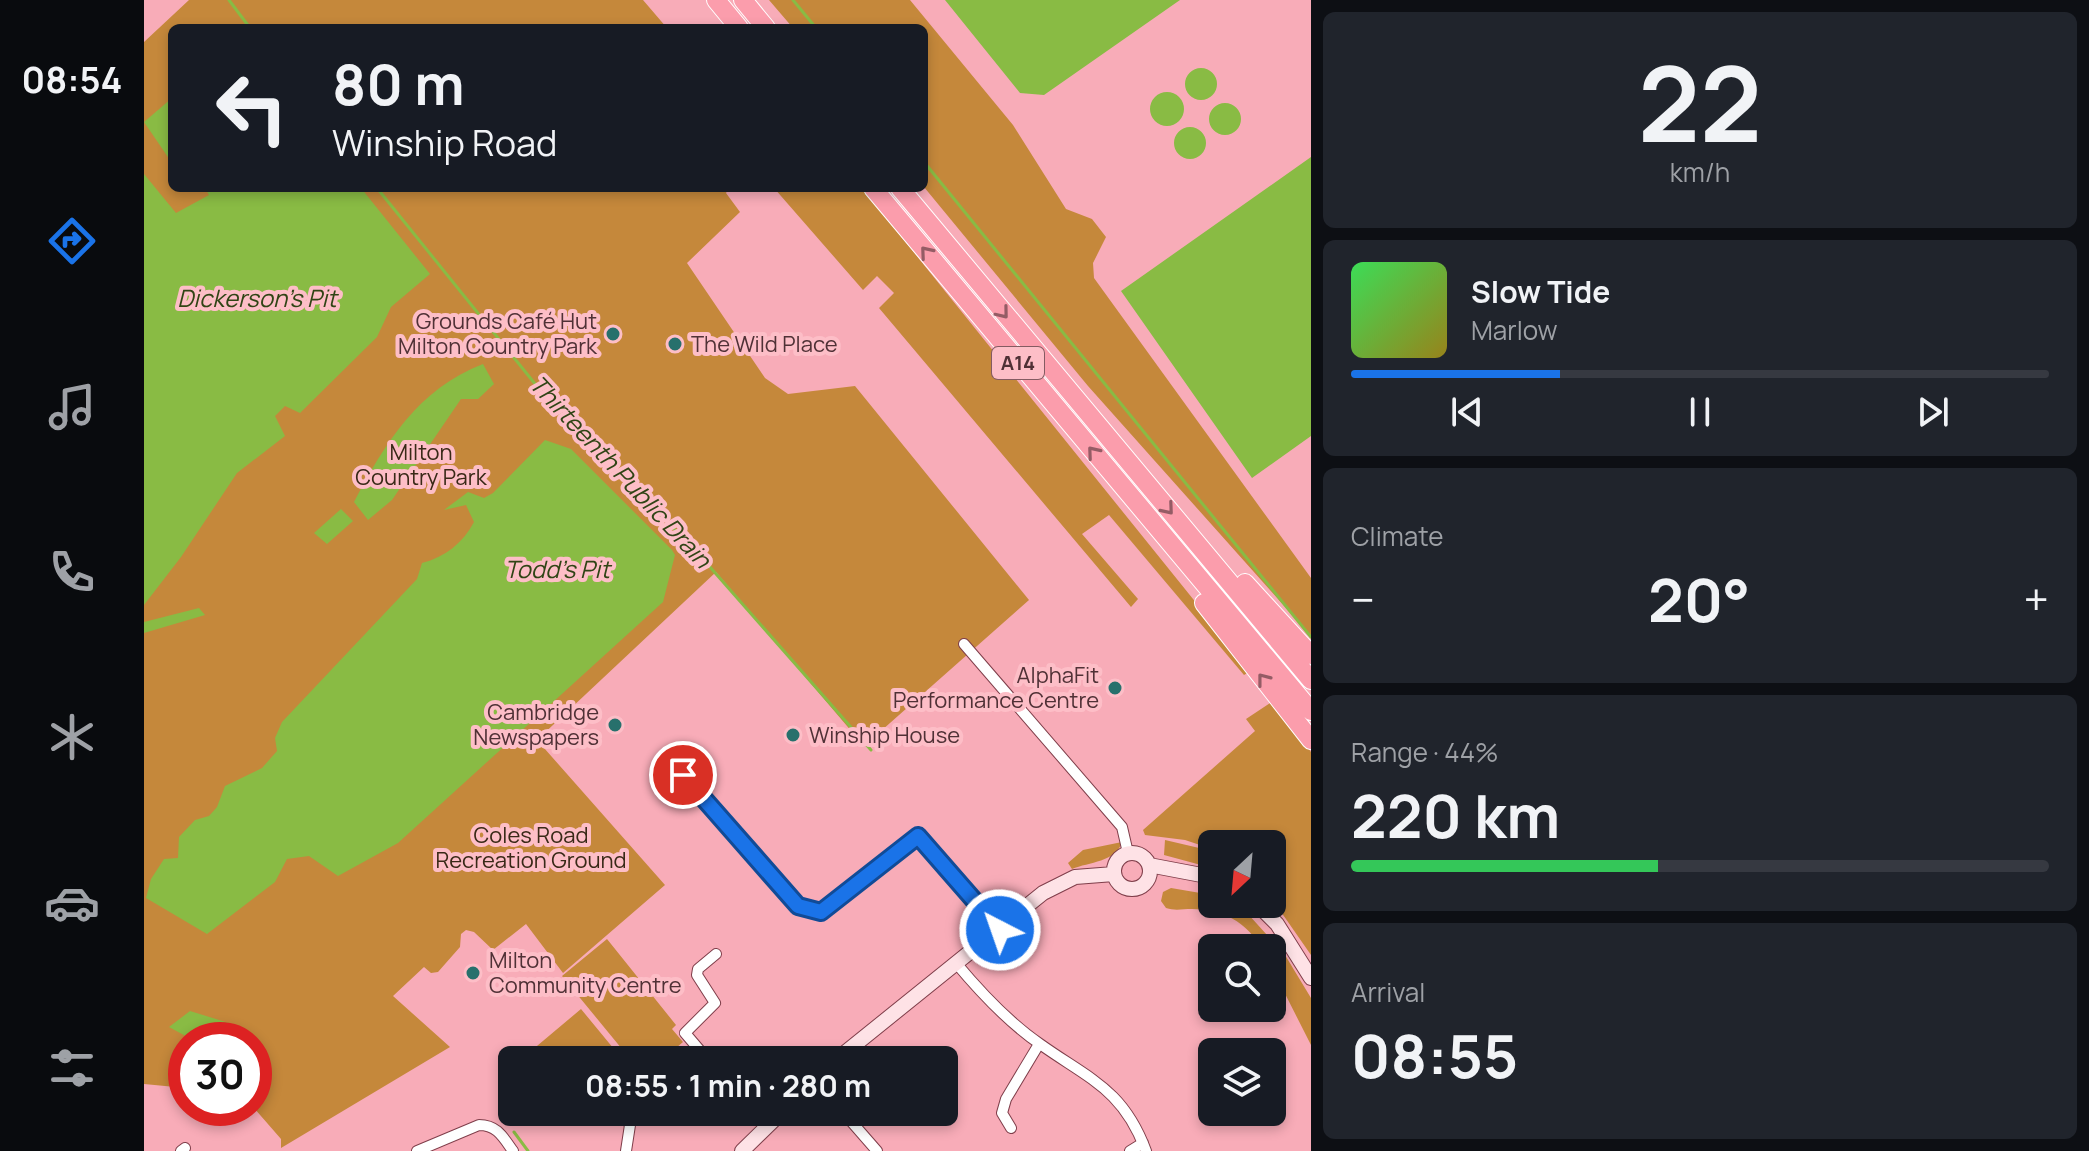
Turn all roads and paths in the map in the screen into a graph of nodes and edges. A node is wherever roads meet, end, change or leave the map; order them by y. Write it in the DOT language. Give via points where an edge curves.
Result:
graph roads {
  1 [pos="716,0"];
  2 [pos="743,0"];
  3 [pos="736,24"];
  4 [pos="763,24"];
  5 [pos="876,192"];
  6 [pos="903,192"];
  7 [pos="1143,511"];
  8 [pos="1199,547"];
  9 [pos="964,644"];
  10 [pos="1311,655"];
  11 [pos="1311,680"];
  12 [pos="1311,711"];
  13 [pos="1311,740"];
  14 [pos="683,775"];
  15 [pos="1128,853"];
  16 [pos="1149,865"];
  17 [pos="1114,874"];
  18 [pos="1198,874"];
  19 [pos="1271,918"];
  20 [pos="1000,930"];
  21 [pos="716,954"];
  22 [pos="956,963"];
  23 [pos="1311,978"];
  24 [pos="1039,1044"];
  25 [pos="696,1046"];
  26 [pos="853,1046"];
  27 [pos="630,1126"];
  28 [pos="855,1126"];
  29 [pos="766,1128"];
  30 [pos="1011,1128"];
  31 [pos="1145,1147"];
  32 [pos="417,1151"];
  33 [pos="513,1151"];
  34 [pos="626,1151"];
  35 [pos="742,1151"];
  36 [pos="877,1151"];
  37 [pos="1130,1151"];
  1 -- 3 [label="highway"];
  2 -- 4 [label="highway"];
  7 -- 5 [label="highway, A14, one-way"];
  6 -- 8 [label="highway, A14, one-way"];
  7 -- 12 [label="highway, A14"];
  13 -- 7 [label="highway, A14, one-way" via="1157,543"];
  8 -- 10 [label="highway, A14" via="1234,571"];
  8 -- 11 [label="highway, A14"];
  9 -- 15 [label="street" via="1122,827"];
  14 -- 20 [label="street" via="798,906 821,912 918,836"];
  15 -- 16 [label="street" via="1140,855"];
  15 -- 17 [label="street" via="1117,861"];
  16 -- 17 [label="street" via="1147,881 1133,889 1121,885"];
  16 -- 18 [label="street"];
  17 -- 20 [label="street" via="1057,884"];
  19 -- 23 [label="street"];
  20 -- 22 [label="street"];
  21 -- 25 [label="street" via="698,969 715,1003 685,1033"];
  22 -- 24 [label="street" via="988,1000"];
  22 -- 26 [label="street"];
  24 -- 30 [label="street" via="1006,1099 1002,1113"];
  24 -- 31 [label="street" via="1112,1092"];
  27 -- 34 [label="street"];
  28 -- 36 [label="street"];
  29 -- 35 [label="street"];
  31 -- 37 [label="street"];
  32 -- 33 [label="street" via="479,1125 498,1130"];
}
